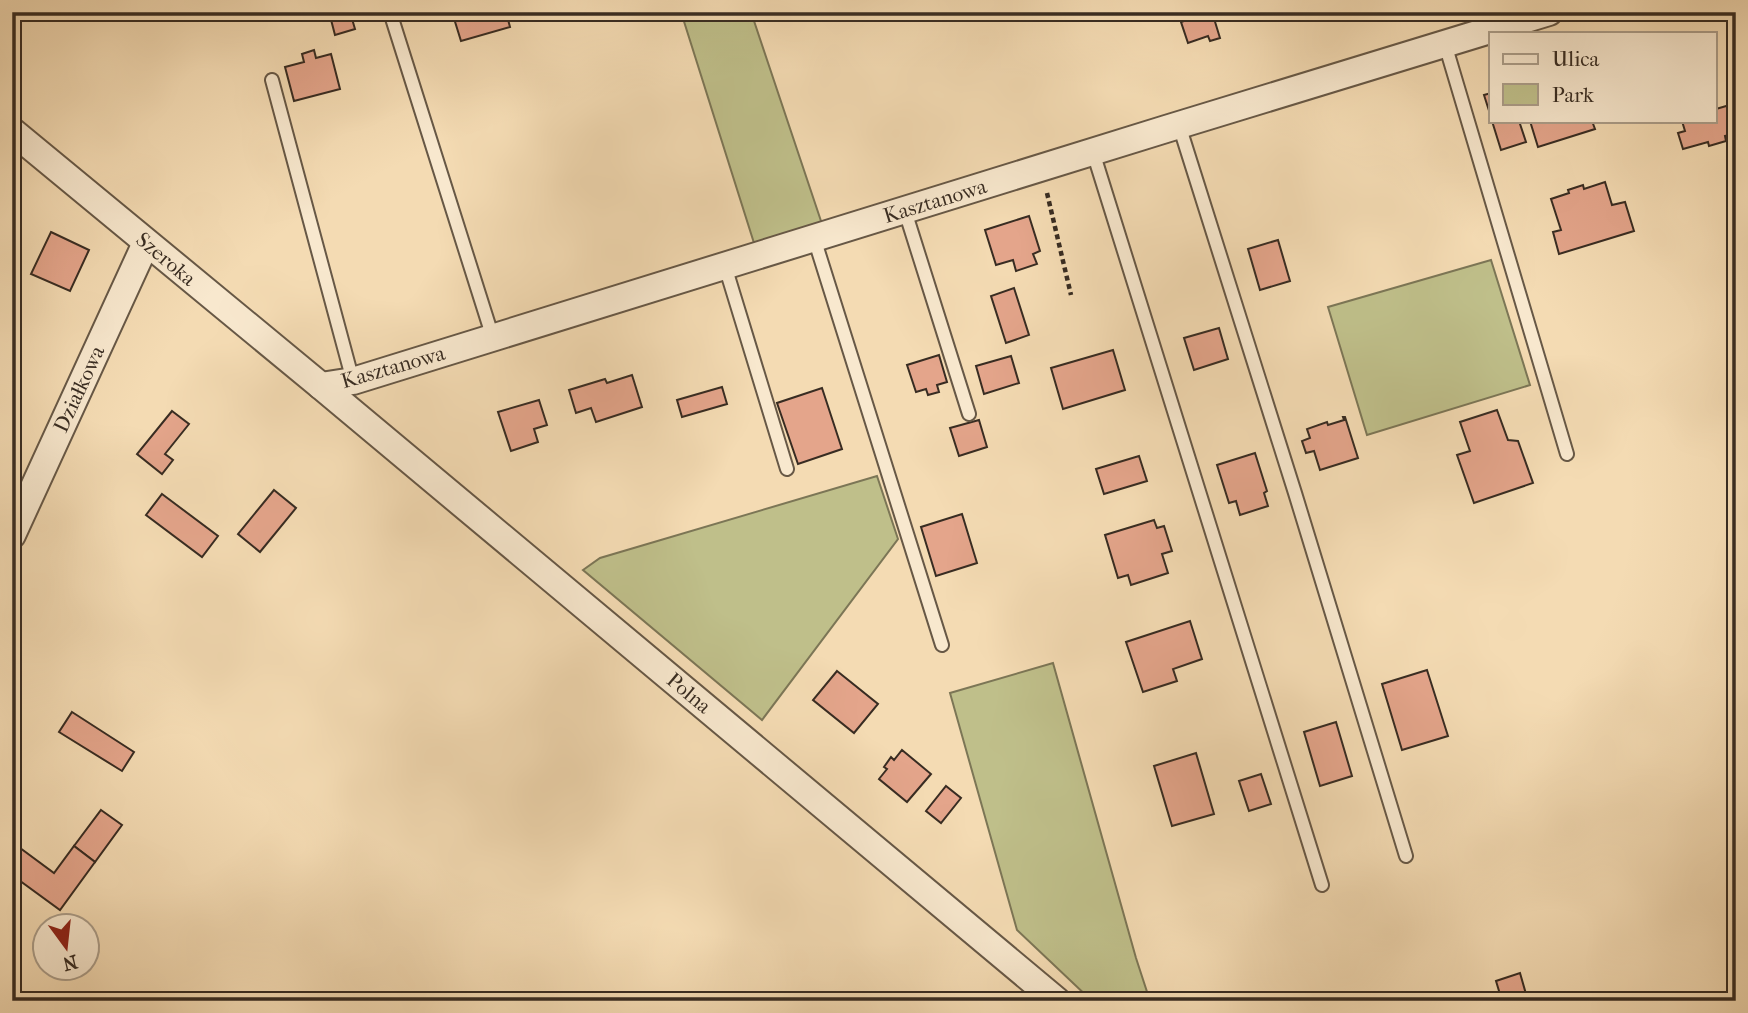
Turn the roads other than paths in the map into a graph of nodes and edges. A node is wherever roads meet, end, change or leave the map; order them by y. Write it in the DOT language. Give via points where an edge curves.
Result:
graph roads {
  1 [pos="390,12"];
  2 [pos="1549,12"];
  3 [pos="1445,44"];
  4 [pos="272,80"];
  5 [pos="1179,125"];
  6 [pos="12,131"];
  7 [pos="1093,152"];
  8 [pos="905,211"];
  9 [pos="814,238"];
  10 [pos="146,243"];
  11 [pos="725,266"];
  12 [pos="493,338"];
  13 [pos="353,381"];
  14 [pos="320,386"];
  15 [pos="969,414"];
  16 [pos="1567,454"];
  17 [pos="787,469"];
  18 [pos="12,535"];
  19 [pos="942,645"];
  20 [pos="1406,856"];
  21 [pos="1322,885"];
  22 [pos="1056,1001"];
  1 -- 12 [label="lane"];
  2 -- 3 [label="street, Kasztanowa"];
  3 -- 5 [label="street, Kasztanowa"];
  3 -- 16 [label="lane"];
  4 -- 13 [label="lane"];
  5 -- 7 [label="street, Kasztanowa"];
  5 -- 20 [label="lane"];
  6 -- 10 [label="street, Szeroka"];
  7 -- 8 [label="street, Kasztanowa"];
  7 -- 21 [label="lane"];
  8 -- 9 [label="street, Kasztanowa"];
  8 -- 15 [label="lane"];
  9 -- 11 [label="street, Kasztanowa"];
  9 -- 19 [label="lane"];
  10 -- 14 [label="street, Szeroka"];
  10 -- 18 [label="street, Działkowa"];
  11 -- 12 [label="street, Kasztanowa"];
  11 -- 17 [label="lane"];
  12 -- 13 [label="street, Kasztanowa"];
  13 -- 14 [label="street, Kasztanowa"];
  14 -- 22 [label="street, Polna"];
}
